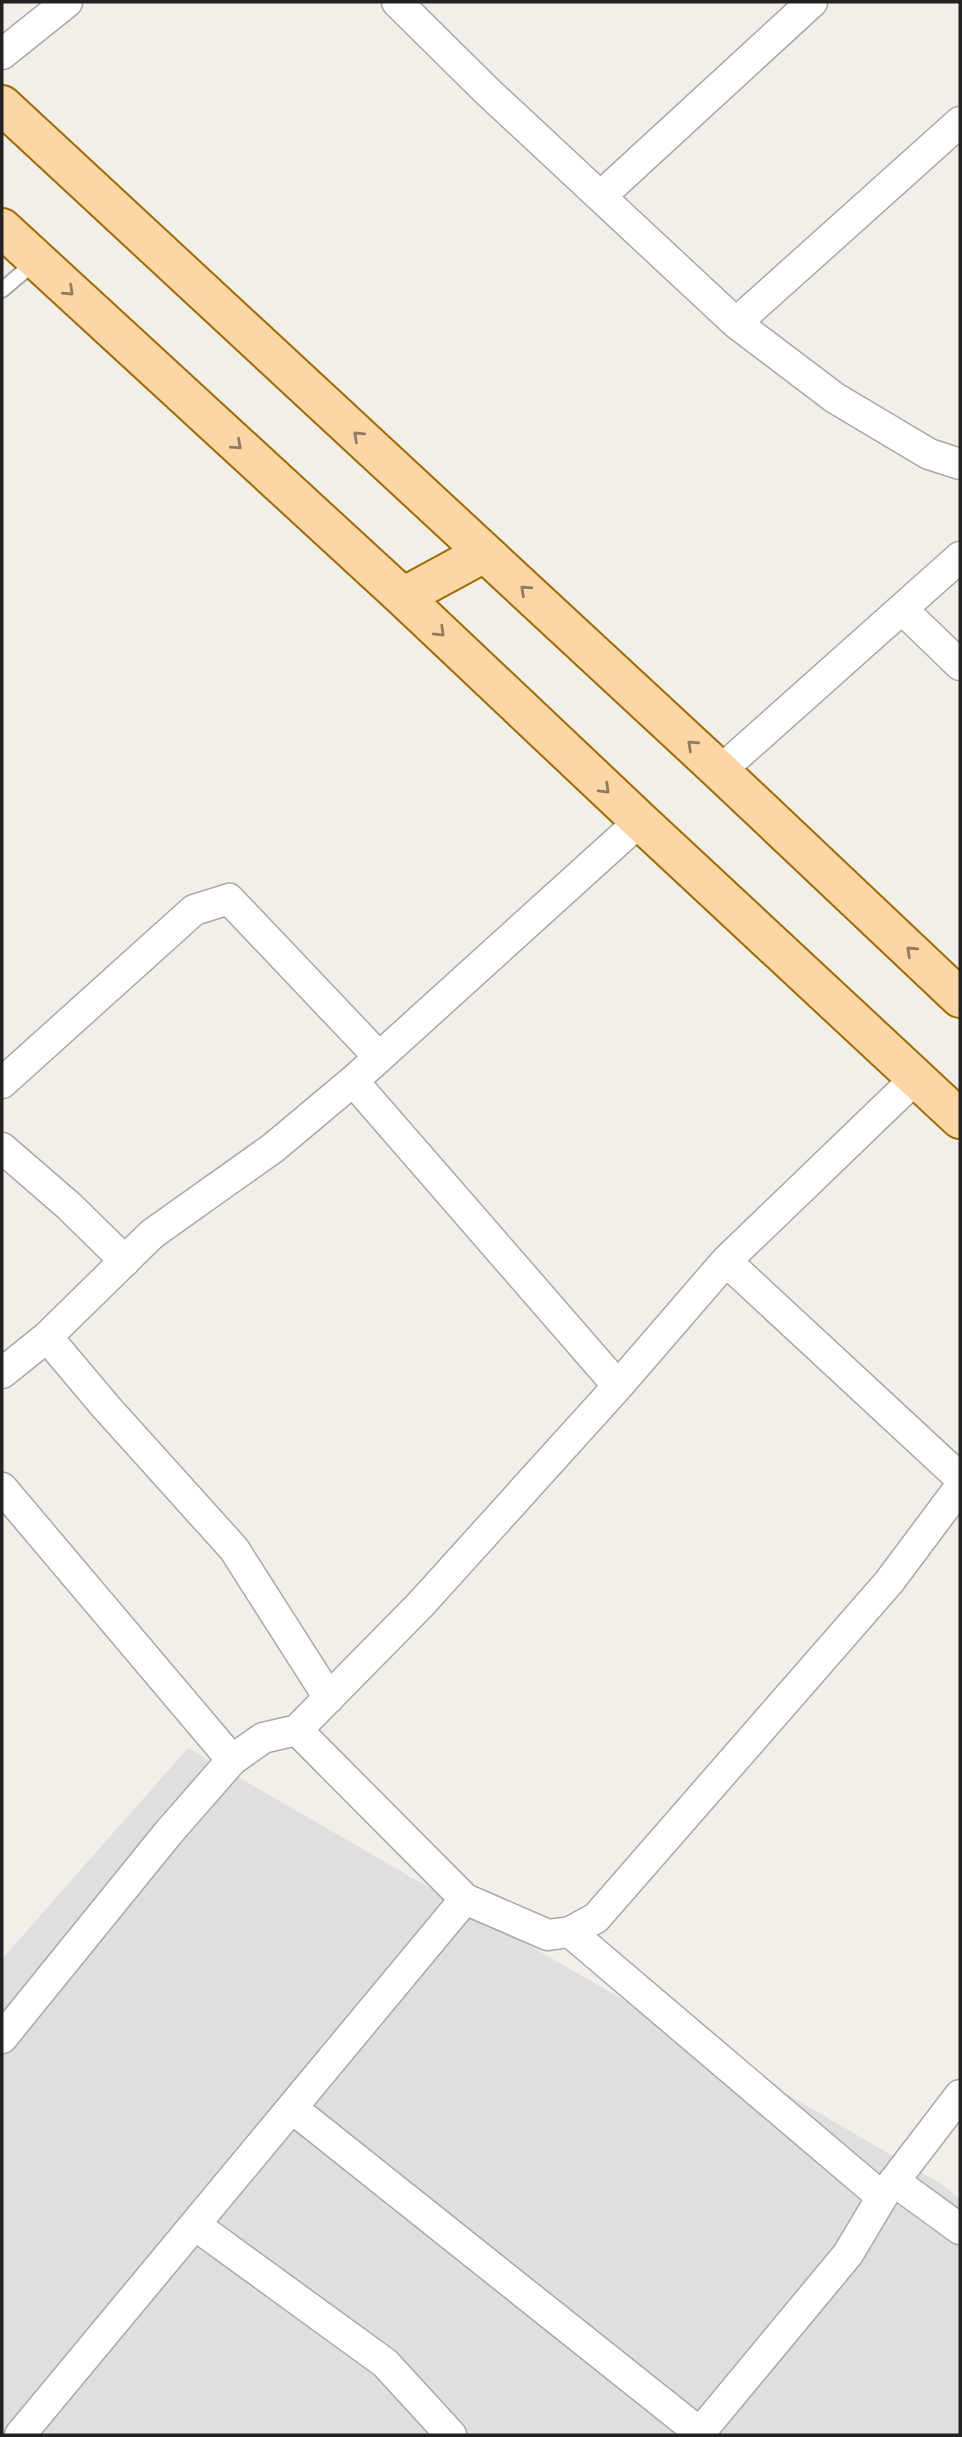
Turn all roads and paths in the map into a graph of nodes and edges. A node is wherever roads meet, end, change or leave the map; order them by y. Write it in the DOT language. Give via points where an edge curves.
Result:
graph roads {
  1 [pos="67,2"];
  2 [pos="397,2"];
  3 [pos="801,6"];
  4 [pos="2,54"];
  5 [pos="2,105"];
  6 [pos="960,122"];
  7 [pos="601,196"];
  8 [pos="2,228"];
  9 [pos="36,261"];
  10 [pos="2,290"];
  11 [pos="736,323"];
  12 [pos="960,464"];
  13 [pos="484,553"];
  14 [pos="960,556"];
  15 [pos="403,597"];
  16 [pos="902,609"];
  17 [pos="960,665"];
  18 [pos="720,771"];
  19 [pos="640,821"];
  20 [pos="960,998"];
  21 [pos="379,1057"];
  22 [pos="916,1078"];
  23 [pos="353,1082"];
  24 [pos="2,1083"];
  25 [pos="960,1119"];
  26 [pos="2,1148"];
  27 [pos="125,1261"];
  28 [pos="726,1261"];
  29 [pos="47,1337"];
  30 [pos="2,1373"];
  31 [pos="618,1386"];
  32 [pos="960,1478"];
  33 [pos="960,1487"];
  34 [pos="2,1488"];
  35 [pos="329,1698"];
  36 [pos="297,1730"];
  37 [pos="233,1760"];
  38 [pos="465,1899"];
  39 [pos="570,1932"];
  40 [pos="2,2038"];
  41 [pos="960,2095"];
  42 [pos="292,2108"];
  43 [pos="888,2189"];
  44 [pos="195,2225"];
  45 [pos="960,2229"];
  46 [pos="699,2434"];
  47 [pos="20,2435"];
  48 [pos="452,2435"];
  1 -- 4 [label="street"];
  2 -- 7 [label="street"];
  3 -- 7 [label="street"];
  13 -- 5 [label="main road, one-way"];
  6 -- 11 [label="street"];
  7 -- 11 [label="street"];
  8 -- 9 [label="main road"];
  9 -- 10 [label="lane"];
  9 -- 15 [label="main road, one-way"];
  11 -- 12 [label="street" via="835,398 929,454"];
  13 -- 15 [label="main road"];
  18 -- 13 [label="main road, one-way"];
  14 -- 16 [label="street"];
  15 -- 19 [label="main road, one-way"];
  16 -- 17 [label="street"];
  16 -- 18 [label="street"];
  20 -- 18 [label="main road, one-way"];
  19 -- 21 [label="street"];
  19 -- 22 [label="main road"];
  21 -- 23 [label="street"];
  21 -- 24 [label="street" via="229,899 194,910"];
  22 -- 25 [label="main road"];
  22 -- 28 [label="street"];
  23 -- 27 [label="street" via="273,1148 152,1234"];
  23 -- 31 [label="street"];
  26 -- 27 [label="street"];
  27 -- 29 [label="street"];
  28 -- 31 [label="street"];
  28 -- 32 [label="street"];
  29 -- 30 [label="street"];
  29 -- 35 [label="street" via="234,1549"];
  31 -- 35 [label="street" via="421,1604"];
  33 -- 39 [label="street" via="889,1582 596,1918"];
  34 -- 37 [label="street"];
  35 -- 36 [label="street"];
  36 -- 37 [label="street" via="262,1738"];
  36 -- 38 [label="street"];
  37 -- 40 [label="street"];
  38 -- 39 [label="street" via="548,1935"];
  38 -- 42 [label="street"];
  39 -- 43 [label="street"];
  41 -- 43 [label="street"];
  42 -- 44 [label="street"];
  42 -- 46 [label="street"];
  43 -- 45 [label="street"];
  43 -- 46 [label="street" via="848,2254"];
  44 -- 47 [label="street"];
  44 -- 48 [label="street" via="385,2363"];
}
